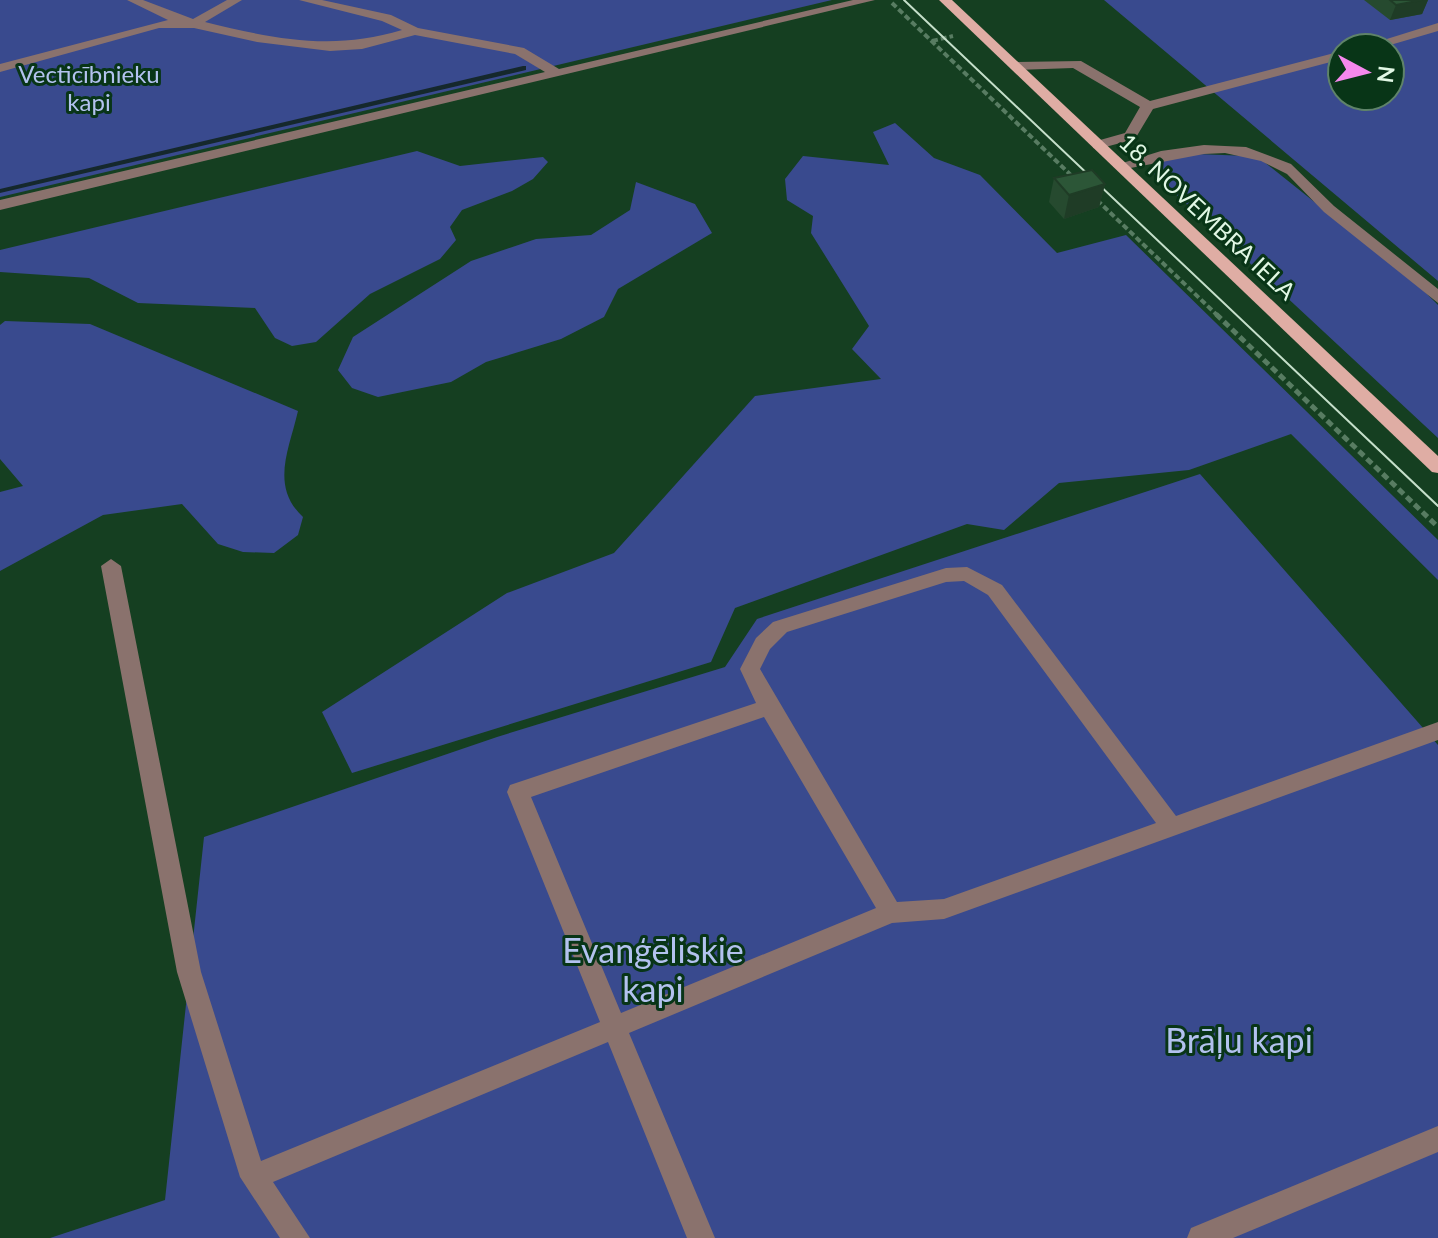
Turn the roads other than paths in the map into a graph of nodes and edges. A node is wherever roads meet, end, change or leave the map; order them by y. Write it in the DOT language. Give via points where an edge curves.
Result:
graph roads {
  1 [pos="133,0"];
  2 [pos="236,0"];
  3 [pos="305,0"];
  4 [pos="869,0"];
  5 [pos="945,0"];
  6 [pos="193,24"];
  7 [pos="1438,27"];
  8 [pos="414,31"];
  9 [pos="1406,36"];
  10 [pos="1326,59"];
  11 [pos="1016,66"];
  12 [pos="0,68"];
  13 [pos="558,74"];
  14 [pos="1148,106"];
  15 [pos="1098,145"];
  16 [pos="1120,166"];
  17 [pos="0,205"];
  18 [pos="1438,298"];
  19 [pos="1438,467"];
  20 [pos="111,566"];
  21 [pos="769,707"];
  22 [pos="1438,731"];
  23 [pos="1172,827"];
  24 [pos="891,913"];
  25 [pos="615,1025"];
  26 [pos="1438,1139"];
  27 [pos="253,1177"];
  28 [pos="296,1238"];
  29 [pos="701,1238"];
  30 [pos="1201,1238"];
  1 -- 6 [label="lane"];
  2 -- 6 [label="lane"];
  3 -- 8 [label="lane" via="386,18"];
  4 -- 13 [label="lane"];
  5 -- 11 [label="main road, 18. NOVEMBRA IELA"];
  6 -- 8 [label="lane" via="330,47 373,44"];
  6 -- 12 [label="lane" via="159,24"];
  7 -- 9 [label="lane"];
  8 -- 13 [label="lane" via="519,51"];
  10 -- 14 [label="lane"];
  11 -- 14 [label="lane" via="1076,64"];
  11 -- 15 [label="main road, 18. NOVEMBRA IELA"];
  13 -- 17 [label="lane"];
  14 -- 15 [label="lane" via="1130,136"];
  15 -- 16 [label="main road, 18. NOVEMBRA IELA"];
  16 -- 18 [label="lane" via="1163,154 1223,148 1261,154 1289,168 1320,202"];
  16 -- 19 [label="main road, 18. NOVEMBRA IELA"];
  20 -- 27 [label="lane" via="189,972"];
  21 -- 23 [label="lane" via="750,669 780,627 946,575 967,574 995,590"];
  21 -- 24 [label="lane"];
  21 -- 25 [label="lane" via="518,792"];
  22 -- 23 [label="lane"];
  23 -- 24 [label="lane" via="944,909"];
  24 -- 25 [label="lane"];
  25 -- 27 [label="lane"];
  25 -- 29 [label="lane"];
  26 -- 30 [label="lane"];
  27 -- 28 [label="lane"];
}
